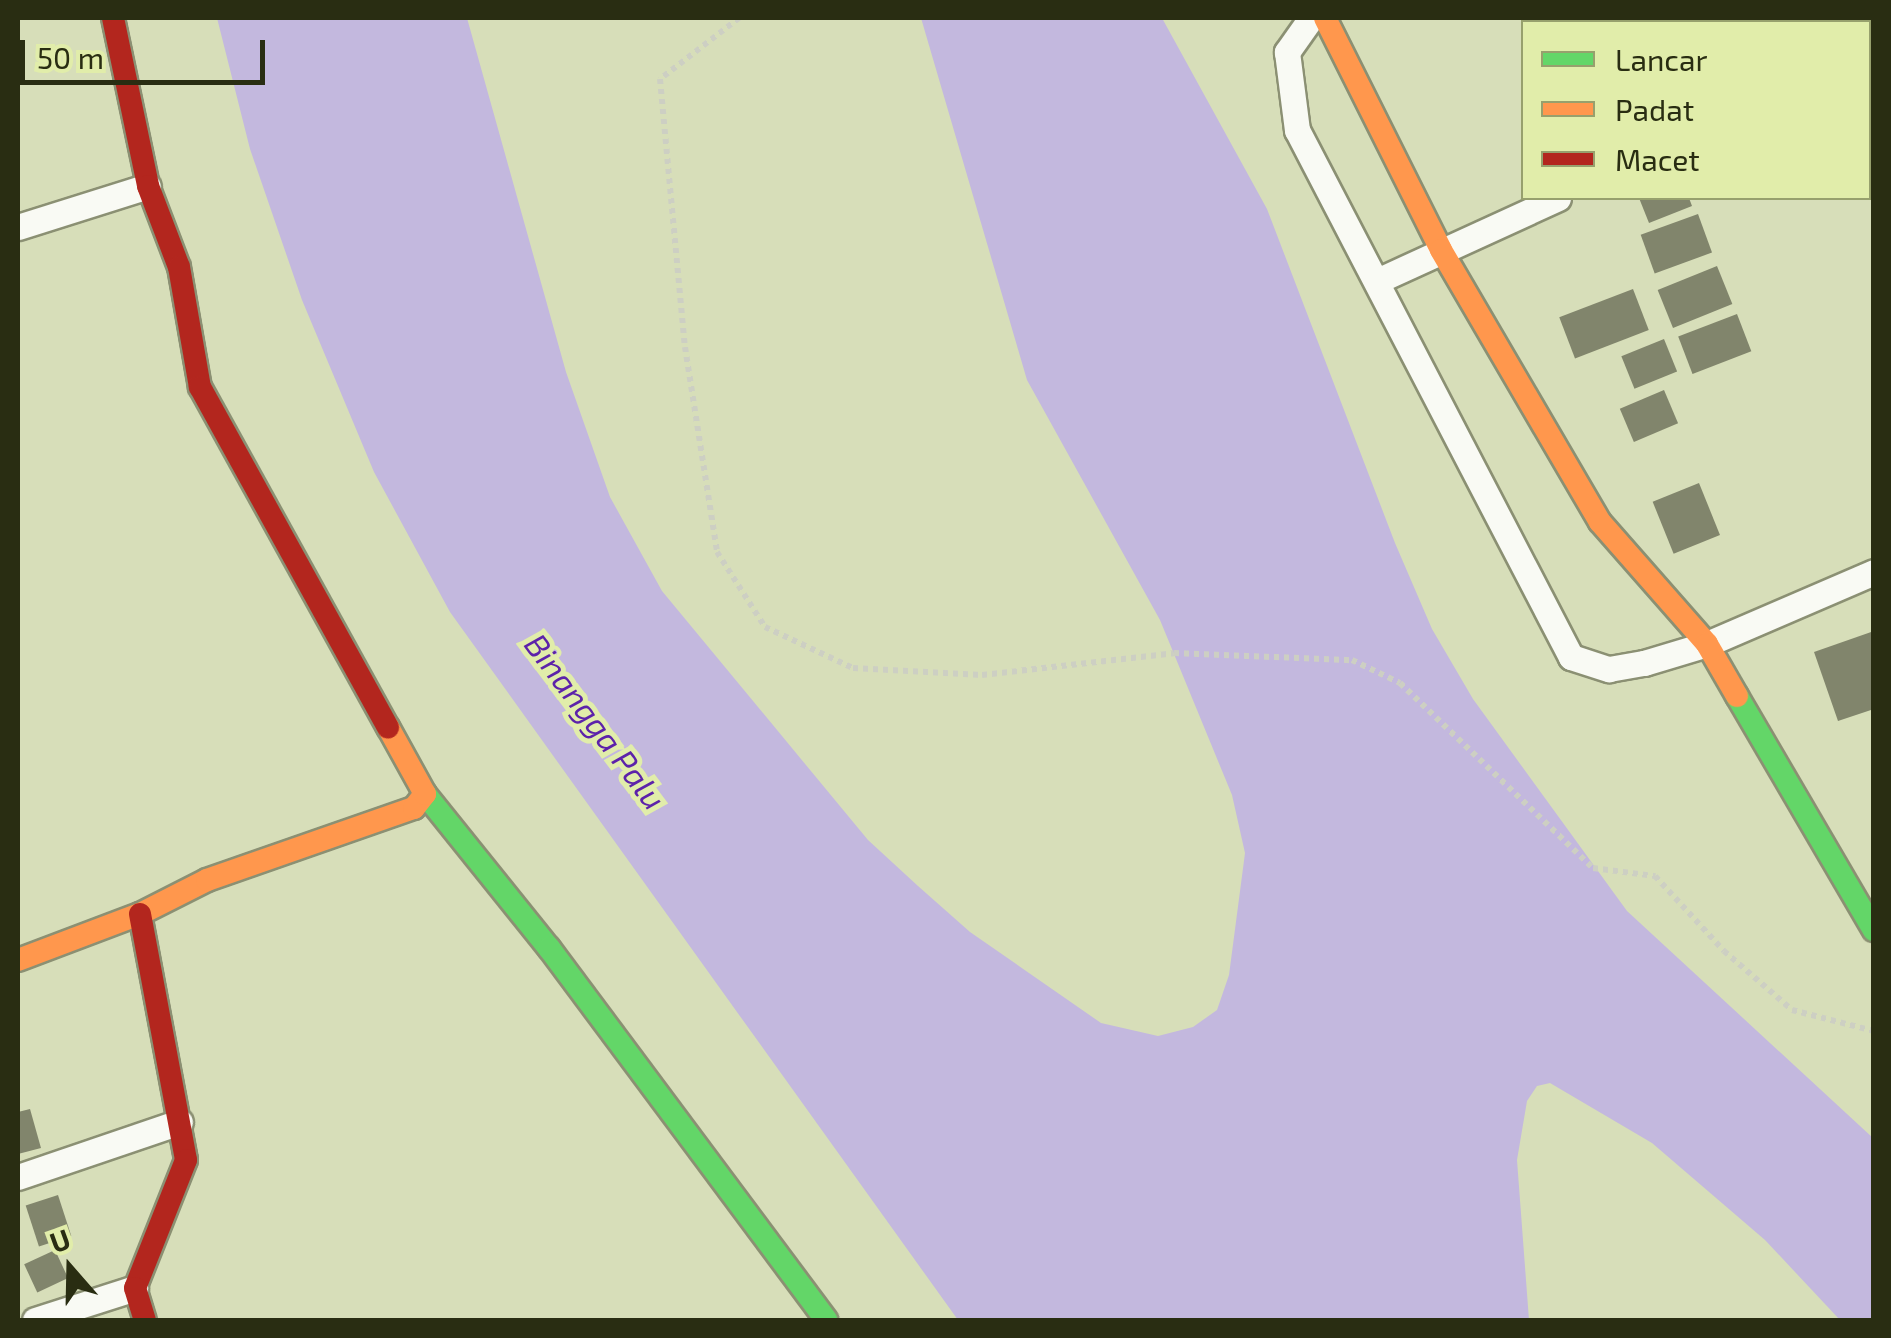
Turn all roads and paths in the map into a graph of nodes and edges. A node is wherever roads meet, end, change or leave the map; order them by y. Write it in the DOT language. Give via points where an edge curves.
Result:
graph roads {
  1 [pos="113,18"];
  2 [pos="739,18"];
  3 [pos="1311,18"];
  4 [pos="1325,18"];
  5 [pos="148,186"];
  6 [pos="1553,200"];
  7 [pos="18,226"];
  8 [pos="1440,250"];
  9 [pos="1377,282"];
  10 [pos="1874,572"];
  11 [pos="1707,644"];
  12 [pos="424,794"];
  13 [pos="140,914"];
  14 [pos="1874,930"];
  15 [pos="18,960"];
  16 [pos="1874,1032"];
  17 [pos="180,1122"];
  18 [pos="18,1177"];
  19 [pos="134,1288"];
  20 [pos="36,1320"];
  21 [pos="145,1320"];
  22 [pos="826,1320"];
  1 -- 5 [label="street"];
  2 -- 16 [label="path" via="660,79 685,347 711,479 717,552 764,627 853,668 982,675 1174,653 1352,660 1400,683 1593,868 1655,876 1724,951 1792,1010"];
  3 -- 9 [label="street" via="1287,52 1297,130"];
  4 -- 8 [label="street"];
  5 -- 7 [label="street"];
  5 -- 12 [label="street" via="179,267 200,388"];
  6 -- 8 [label="street"];
  8 -- 9 [label="street"];
  8 -- 11 [label="street" via="1600,522"];
  9 -- 11 [label="street" via="1571,657 1608,668"];
  10 -- 11 [label="street"];
  11 -- 14 [label="street"];
  12 -- 13 [label="street" via="414,808 207,880"];
  12 -- 22 [label="street" via="548,948"];
  13 -- 15 [label="street"];
  13 -- 17 [label="street"];
  17 -- 18 [label="street"];
  17 -- 19 [label="street" via="186,1160"];
  19 -- 20 [label="street"];
  19 -- 21 [label="street"];
}
